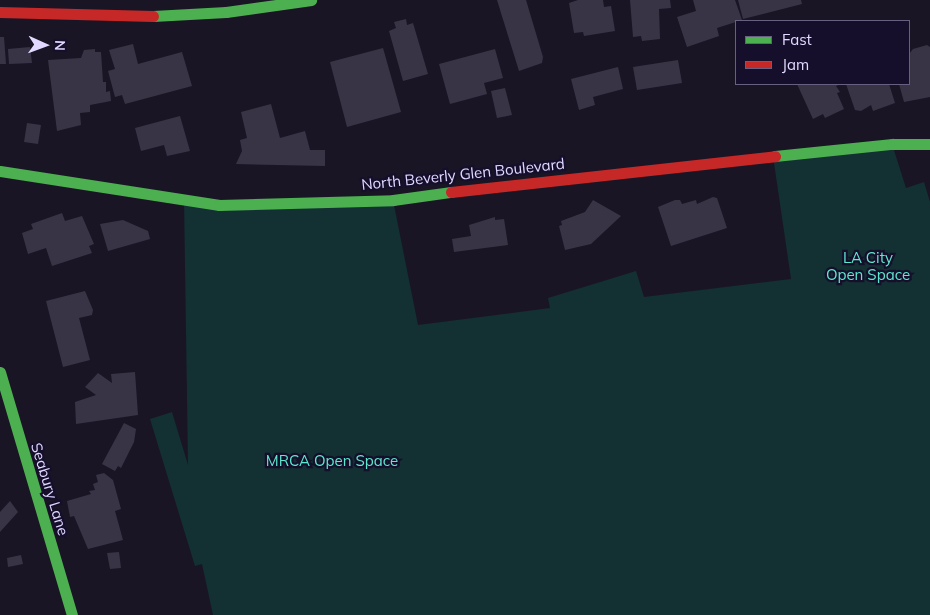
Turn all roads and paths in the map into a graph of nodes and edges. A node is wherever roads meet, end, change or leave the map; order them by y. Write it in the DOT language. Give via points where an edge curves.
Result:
graph roads {
  1 [pos="311,0"];
  2 [pos="0,12"];
  3 [pos="930,144"];
  4 [pos="0,171"];
  5 [pos="0,372"];
  6 [pos="72,615"];
  1 -- 2 [label="main road" via="226,12 167,16"];
  3 -- 4 [label="main road, North Beverly Glen Boulevard" via="892,144 547,180 393,200 219,205"];
  5 -- 6 [label="main road, Seabury Lane"];
}
